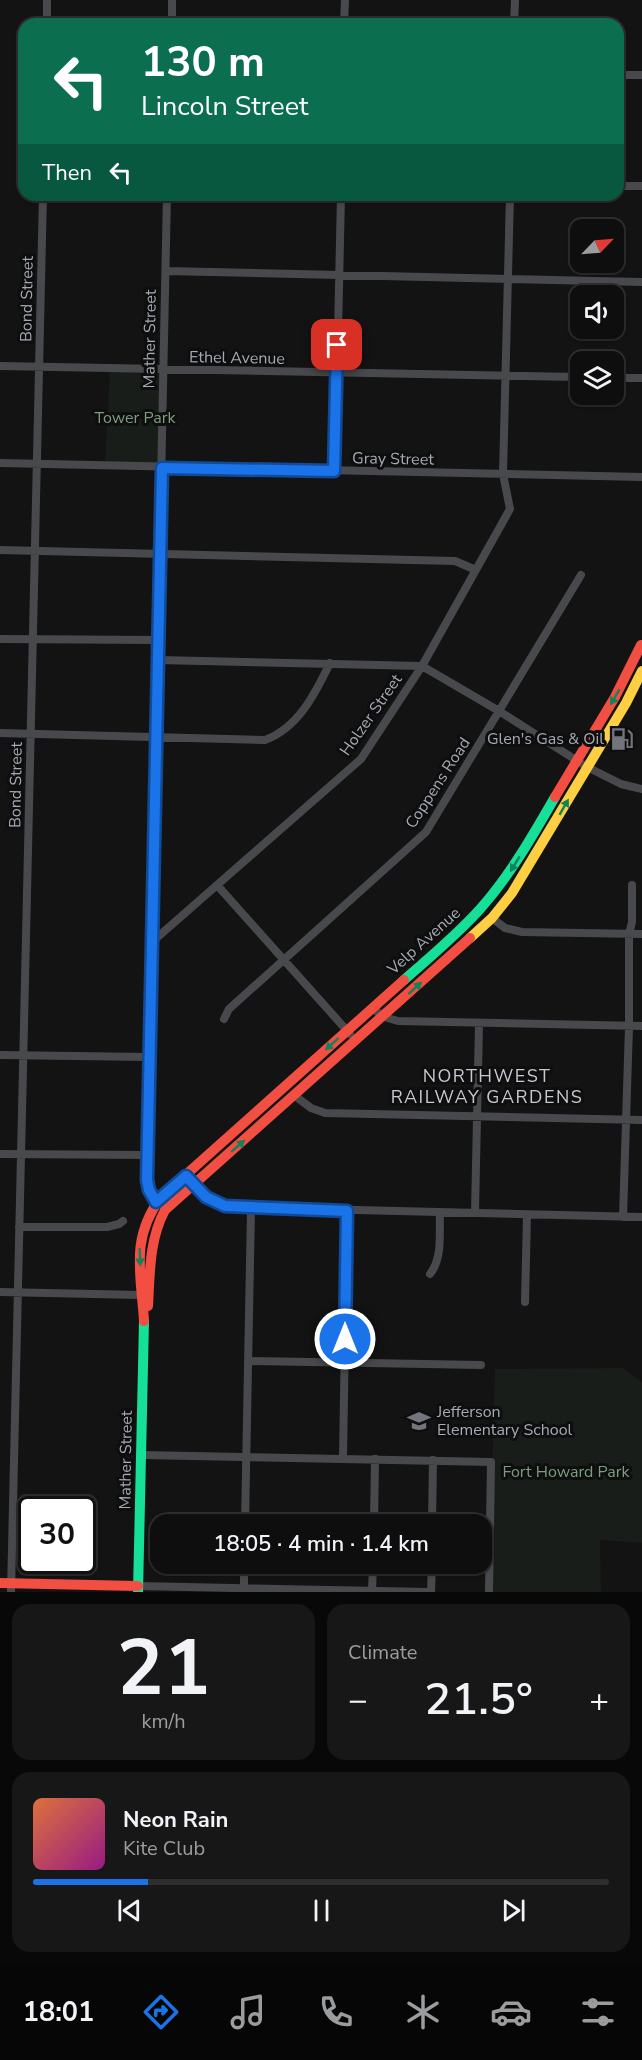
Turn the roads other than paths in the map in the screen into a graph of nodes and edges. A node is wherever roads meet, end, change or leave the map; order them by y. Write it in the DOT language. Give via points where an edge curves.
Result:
graph roads {
  1 [pos="47,0"];
  2 [pos="172,0"];
  3 [pos="345,0"];
  4 [pos="515,0"];
  5 [pos="47,18"];
  6 [pos="172,18"];
  7 [pos="344,18"];
  8 [pos="514,18"];
  9 [pos="624,75"];
  10 [pos="642,75"];
  11 [pos="624,186"];
  12 [pos="642,186"];
  13 [pos="43,201"];
  14 [pos="167,201"];
  15 [pos="340,201"];
  16 [pos="510,201"];
  17 [pos="166,271"];
  18 [pos="339,275"];
  19 [pos="509,280"];
  20 [pos="642,282"];
  21 [pos="0,366"];
  22 [pos="39,366"];
  23 [pos="164,370"];
  24 [pos="337,373"];
  25 [pos="507,376"];
  26 [pos="570,377"];
  27 [pos="624,378"];
  28 [pos="642,378"];
  29 [pos="0,463"];
  30 [pos="36,464"];
  31 [pos="162,468"];
  32 [pos="334,471"];
  33 [pos="503,475"];
  34 [pos="642,477"];
  35 [pos="0,550"];
  36 [pos="34,551"];
  37 [pos="160,553"];
  38 [pos="476,570"];
  39 [pos="581,575"];
  40 [pos="642,633"];
  41 [pos="0,639"];
  42 [pos="32,640"];
  43 [pos="158,640"];
  44 [pos="642,646"];
  45 [pos="158,660"];
  46 [pos="330,663"];
  47 [pos="422,666"];
  48 [pos="642,671"];
  49 [pos="642,684"];
  50 [pos="626,703"];
  51 [pos="499,711"];
  52 [pos="0,733"];
  53 [pos="30,734"];
  54 [pos="156,737"];
  55 [pos="577,760"];
  56 [pos="587,767"];
  57 [pos="642,789"];
  58 [pos="217,885"];
  59 [pos="632,885"];
  60 [pos="492,918"];
  61 [pos="629,934"];
  62 [pos="642,934"];
  63 [pos="152,942"];
  64 [pos="285,960"];
  65 [pos="372,1008"];
  66 [pos="384,1017"];
  67 [pos="224,1019"];
  68 [pos="479,1024"];
  69 [pos="629,1026"];
  70 [pos="642,1026"];
  71 [pos="347,1031"];
  72 [pos="356,1041"];
  73 [pos="0,1054"];
  74 [pos="23,1055"];
  75 [pos="149,1057"];
  76 [pos="295,1096"];
  77 [pos="477,1115"];
  78 [pos="625,1119"];
  79 [pos="642,1120"];
  80 [pos="0,1154"];
  81 [pos="21,1154"];
  82 [pos="147,1155"];
  83 [pos="186,1176"];
  84 [pos="194,1185"];
  85 [pos="156,1202"];
  86 [pos="251,1209"];
  87 [pos="165,1210"];
  88 [pos="347,1211"];
  89 [pos="475,1212"];
  90 [pos="440,1213"];
  91 [pos="527,1215"];
  92 [pos="623,1217"];
  93 [pos="642,1217"];
  94 [pos="123,1221"];
  95 [pos="19,1227"];
  96 [pos="430,1274"];
  97 [pos="0,1292"];
  98 [pos="18,1293"];
  99 [pos="141,1295"];
  100 [pos="525,1302"];
  101 [pos="144,1328"];
  102 [pos="248,1361"];
  103 [pos="346,1363"];
  104 [pos="481,1365"];
  105 [pos="141,1455"];
  106 [pos="247,1457"];
  107 [pos="343,1458"];
  108 [pos="375,1459"];
  109 [pos="433,1460"];
  110 [pos="245,1514"];
  111 [pos="374,1514"];
  112 [pos="432,1514"];
  113 [pos="244,1574"];
  114 [pos="373,1574"];
  115 [pos="431,1574"];
  116 [pos="8,1586"];
  117 [pos="138,1589"];
  118 [pos="244,1590"];
  119 [pos="372,1591"];
  120 [pos="430,1592"];
  121 [pos="489,1592"];
  1 -- 5 [label="street"];
  2 -- 6 [label="street"];
  3 -- 7 [label="street"];
  4 -- 8 [label="street"];
  9 -- 10 [label="street"];
  11 -- 12 [label="street"];
  13 -- 22 [label="street, Bond Street"];
  14 -- 17 [label="street, Mather Street"];
  15 -- 18 [label="street"];
  16 -- 19 [label="street, Holzer Street"];
  17 -- 18 [label="street"];
  17 -- 23 [label="street, Mather Street"];
  18 -- 19 [label="street"];
  18 -- 24 [label="street"];
  19 -- 20 [label="street"];
  19 -- 25 [label="street, Holzer Street"];
  21 -- 22 [label="street, Ethel Avenue"];
  22 -- 23 [label="street, Ethel Avenue"];
  22 -- 30 [label="street, Bond Street"];
  23 -- 24 [label="street, Ethel Avenue"];
  23 -- 31 [label="street, Mather Street"];
  24 -- 25 [label="street, Ethel Avenue"];
  24 -- 32 [label="street"];
  25 -- 26 [label="street, Ethel Avenue"];
  25 -- 33 [label="street, Holzer Street"];
  27 -- 28 [label="street"];
  29 -- 30 [label="street, Gray Street"];
  30 -- 31 [label="street, Gray Street"];
  30 -- 36 [label="street, Bond Street"];
  31 -- 32 [label="street, Gray Street"];
  31 -- 37 [label="street, Mather Street"];
  32 -- 33 [label="street, Gray Street"];
  33 -- 34 [label="street, Gray Street"];
  33 -- 38 [label="street, Holzer Street" via="510,509"];
  35 -- 36 [label="street"];
  36 -- 37 [label="street"];
  36 -- 42 [label="street, Bond Street"];
  37 -- 38 [label="street" via="455,561"];
  37 -- 43 [label="street, Mather Street"];
  38 -- 47 [label="street, Holzer Street"];
  39 -- 51 [label="street, Coppens Road"];
  40 -- 44 [label="main road"];
  41 -- 42 [label="street"];
  42 -- 43 [label="street"];
  42 -- 53 [label="street, Bond Street"];
  43 -- 45 [label="street, Mather Street"];
  44 -- 55 [label="main road, Velp Avenue, one-way"];
  45 -- 46 [label="street"];
  45 -- 54 [label="street, Mather Street"];
  46 -- 47 [label="street"];
  46 -- 54 [label="street" via="299,716 277,735 265,740"];
  47 -- 51 [label="street"];
  47 -- 58 [label="street, Holzer Street" via="361,759"];
  48 -- 50 [label="main road, Velp Avenue"];
  49 -- 50 [label="main road"];
  50 -- 56 [label="main road, Velp Avenue"];
  51 -- 55 [label="street"];
  51 -- 64 [label="street, Coppens Road" via="426,832"];
  52 -- 53 [label="street"];
  53 -- 54 [label="street"];
  53 -- 74 [label="street, Bond Street"];
  54 -- 63 [label="street, Mather Street"];
  55 -- 56 [label="street"];
  55 -- 65 [label="main road, Velp Avenue, one-way" via="497,891"];
  56 -- 57 [label="street" via="621,784"];
  60 -- 56 [label="main road, Velp Avenue, one-way" via="519,883"];
  58 -- 63 [label="street, Holzer Street"];
  58 -- 64 [label="street"];
  59 -- 61 [label="street"];
  60 -- 61 [label="street" via="514,932"];
  66 -- 60 [label="main road, Velp Avenue, one-way"];
  61 -- 62 [label="street"];
  61 -- 69 [label="street"];
  63 -- 75 [label="street, Mather Street"];
  64 -- 67 [label="street, Coppens Road" via="229,1009"];
  64 -- 71 [label="street"];
  65 -- 66 [label="street"];
  65 -- 71 [label="main road, Velp Avenue"];
  66 -- 68 [label="street"];
  66 -- 72 [label="main road, Velp Avenue"];
  68 -- 69 [label="street"];
  68 -- 77 [label="street"];
  69 -- 70 [label="street"];
  69 -- 78 [label="street"];
  71 -- 72 [label="street"];
  71 -- 83 [label="main road, Velp Avenue, one-way"];
  72 -- 76 [label="main road, Velp Avenue"];
  73 -- 74 [label="street"];
  74 -- 75 [label="street"];
  74 -- 81 [label="street, Bond Street"];
  75 -- 82 [label="street, Mather Street"];
  76 -- 77 [label="street" via="325,1113"];
  84 -- 76 [label="main road, Velp Avenue, one-way"];
  77 -- 78 [label="street"];
  77 -- 89 [label="street"];
  78 -- 79 [label="street"];
  78 -- 92 [label="street"];
  80 -- 81 [label="street"];
  81 -- 82 [label="street"];
  81 -- 95 [label="street, Bond Street"];
  82 -- 85 [label="street, Mather Street" via="148,1186"];
  83 -- 84 [label="street"];
  83 -- 85 [label="main road, Velp Avenue"];
  84 -- 86 [label="street" via="216,1204"];
  84 -- 87 [label="main road, Velp Avenue"];
  85 -- 87 [label="street"];
  85 -- 99 [label="main road, Mather Street, one-way" via="140,1241"];
  86 -- 88 [label="street"];
  86 -- 102 [label="street"];
  87 -- 101 [label="main road, Mather Street" via="154,1240"];
  88 -- 90 [label="street"];
  88 -- 103 [label="street"];
  89 -- 90 [label="street"];
  89 -- 91 [label="street"];
  90 -- 96 [label="street" via="438,1257"];
  91 -- 92 [label="street"];
  91 -- 100 [label="street"];
  92 -- 93 [label="street"];
  94 -- 95 [label="street" via="107,1227"];
  95 -- 98 [label="street, Bond Street"];
  97 -- 98 [label="street"];
  98 -- 99 [label="street"];
  98 -- 116 [label="street, Bond Street"];
  99 -- 101 [label="main road, Mather Street"];
  101 -- 105 [label="main road, Mather Street"];
  102 -- 103 [label="street"];
  102 -- 106 [label="street"];
  103 -- 104 [label="street"];
  103 -- 107 [label="street"];
  105 -- 106 [label="street"];
  105 -- 117 [label="main road, Mather Street"];
  106 -- 107 [label="street"];
  106 -- 110 [label="street"];
  107 -- 108 [label="street"];
  108 -- 109 [label="street"];
  108 -- 111 [label="street"];
  109 -- 112 [label="street"];
  109 -- 121 [label="street" via="491,1462"];
  113 -- 118 [label="street"];
  114 -- 119 [label="street"];
  115 -- 120 [label="street"];
  116 -- 117 [label="main road"];
  117 -- 118 [label="street"];
  118 -- 119 [label="street"];
  119 -- 120 [label="street"];
}
